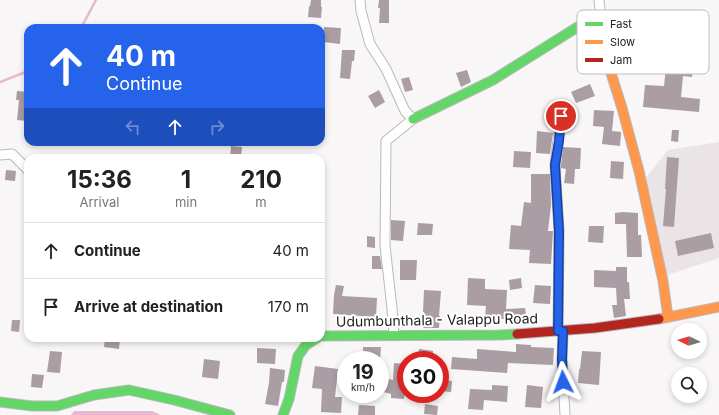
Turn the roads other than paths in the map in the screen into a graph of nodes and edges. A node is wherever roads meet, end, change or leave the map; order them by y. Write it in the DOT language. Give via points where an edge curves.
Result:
graph roads {
  1 [pos="360,0"];
  2 [pos="599,0"];
  3 [pos="600,10"];
  4 [pos="577,27"];
  5 [pos="611,74"];
  6 [pos="561,115"];
  7 [pos="413,119"];
  8 [pos="0,155"];
  9 [pos="24,166"];
  10 [pos="719,307"];
  11 [pos="668,317"];
  12 [pos="561,331"];
  13 [pos="394,335"];
  14 [pos="325,336"];
  15 [pos="309,342"];
  16 [pos="0,402"];
  17 [pos="230,415"];
  18 [pos="283,415"];
  19 [pos="565,415"];
  1 -- 7 [label="street" via="370,44 386,68 405,111"];
  2 -- 3 [label="street"];
  4 -- 7 [label="main road" via="493,80"];
  5 -- 11 [label="main road" via="639,171 663,281"];
  6 -- 12 [label="street" via="555,165"];
  7 -- 13 [label="street" via="386,141 385,246"];
  8 -- 9 [label="street" via="12,154"];
  10 -- 11 [label="main road, Udumbunthala - Valappu Road"];
  11 -- 12 [label="main road, Udumbunthala - Valappu Road"];
  12 -- 13 [label="main road, Udumbunthala - Valappu Road" via="500,335"];
  12 -- 19 [label="street"];
  13 -- 14 [label="main road, Udumbunthala - Valappu Road"];
  15 -- 18 [label="main road, Udumbunthala - Valappu Road" via="300,352"];
  16 -- 17 [label="main road" via="57,406 129,390"];
}
